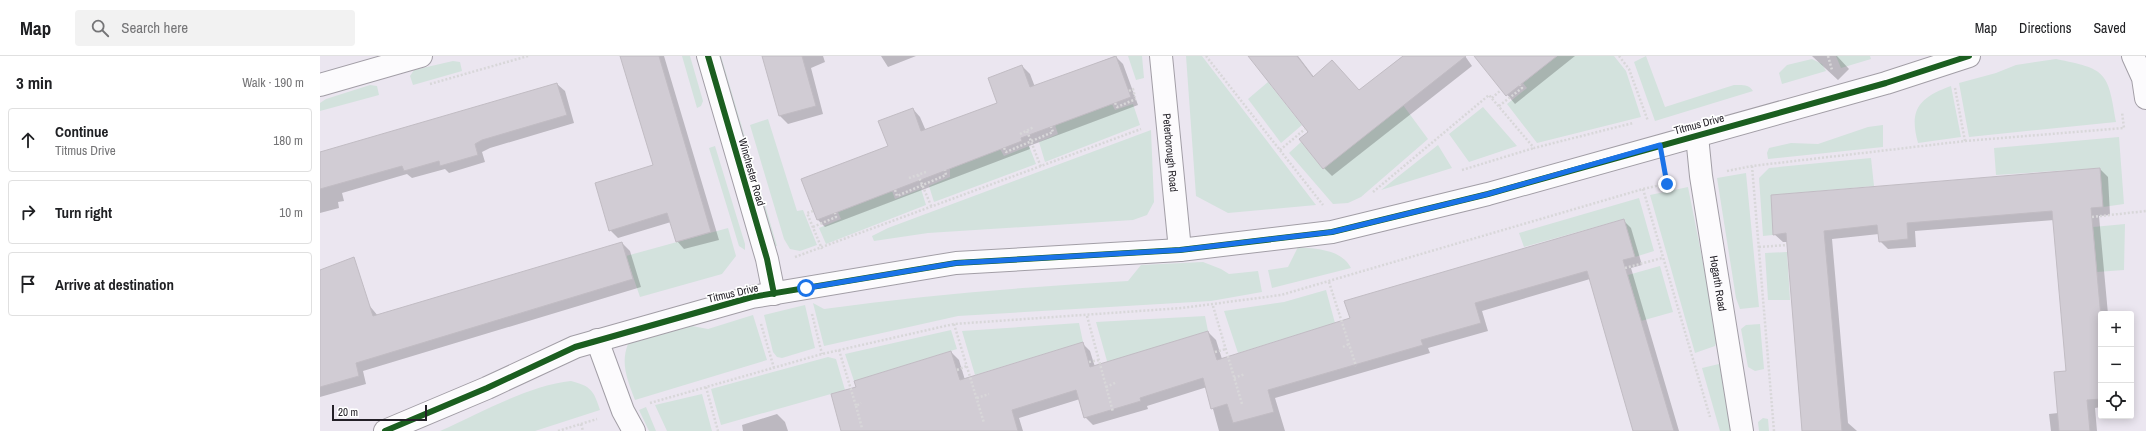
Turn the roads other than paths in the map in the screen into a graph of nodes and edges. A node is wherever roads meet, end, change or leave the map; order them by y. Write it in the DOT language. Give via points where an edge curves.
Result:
graph roads {
  1 [pos="420,56"];
  2 [pos="708,56"];
  3 [pos="1161,56"];
  4 [pos="2133,56"];
  5 [pos="1959,59"];
  6 [pos="358,64"];
  7 [pos="320,85"];
  8 [pos="2146,98"];
  9 [pos="1697,136"];
  10 [pos="1180,250"];
  11 [pos="774,294"];
  12 [pos="596,340"];
  13 [pos="385,431"];
  14 [pos="634,431"];
  15 [pos="1742,431"];
  1 -- 6 [label="street"];
  2 -- 11 [label="street, Winchester Road" via="767,259"];
  3 -- 10 [label="street, Peterborough Road"];
  4 -- 8 [label="street" via="2143,78"];
  5 -- 9 [label="street, Titmus Drive" via="1886,83"];
  6 -- 7 [label="street"];
  9 -- 10 [label="street, Titmus Drive" via="1488,194 1332,232"];
  9 -- 15 [label="street, Hogarth Road"];
  10 -- 11 [label="street, Titmus Drive" via="956,263"];
  11 -- 12 [label="street, Titmus Drive" via="752,297"];
  12 -- 13 [label="street, Titmus Drive"];
  12 -- 14 [label="street" via="623,411"];
}
